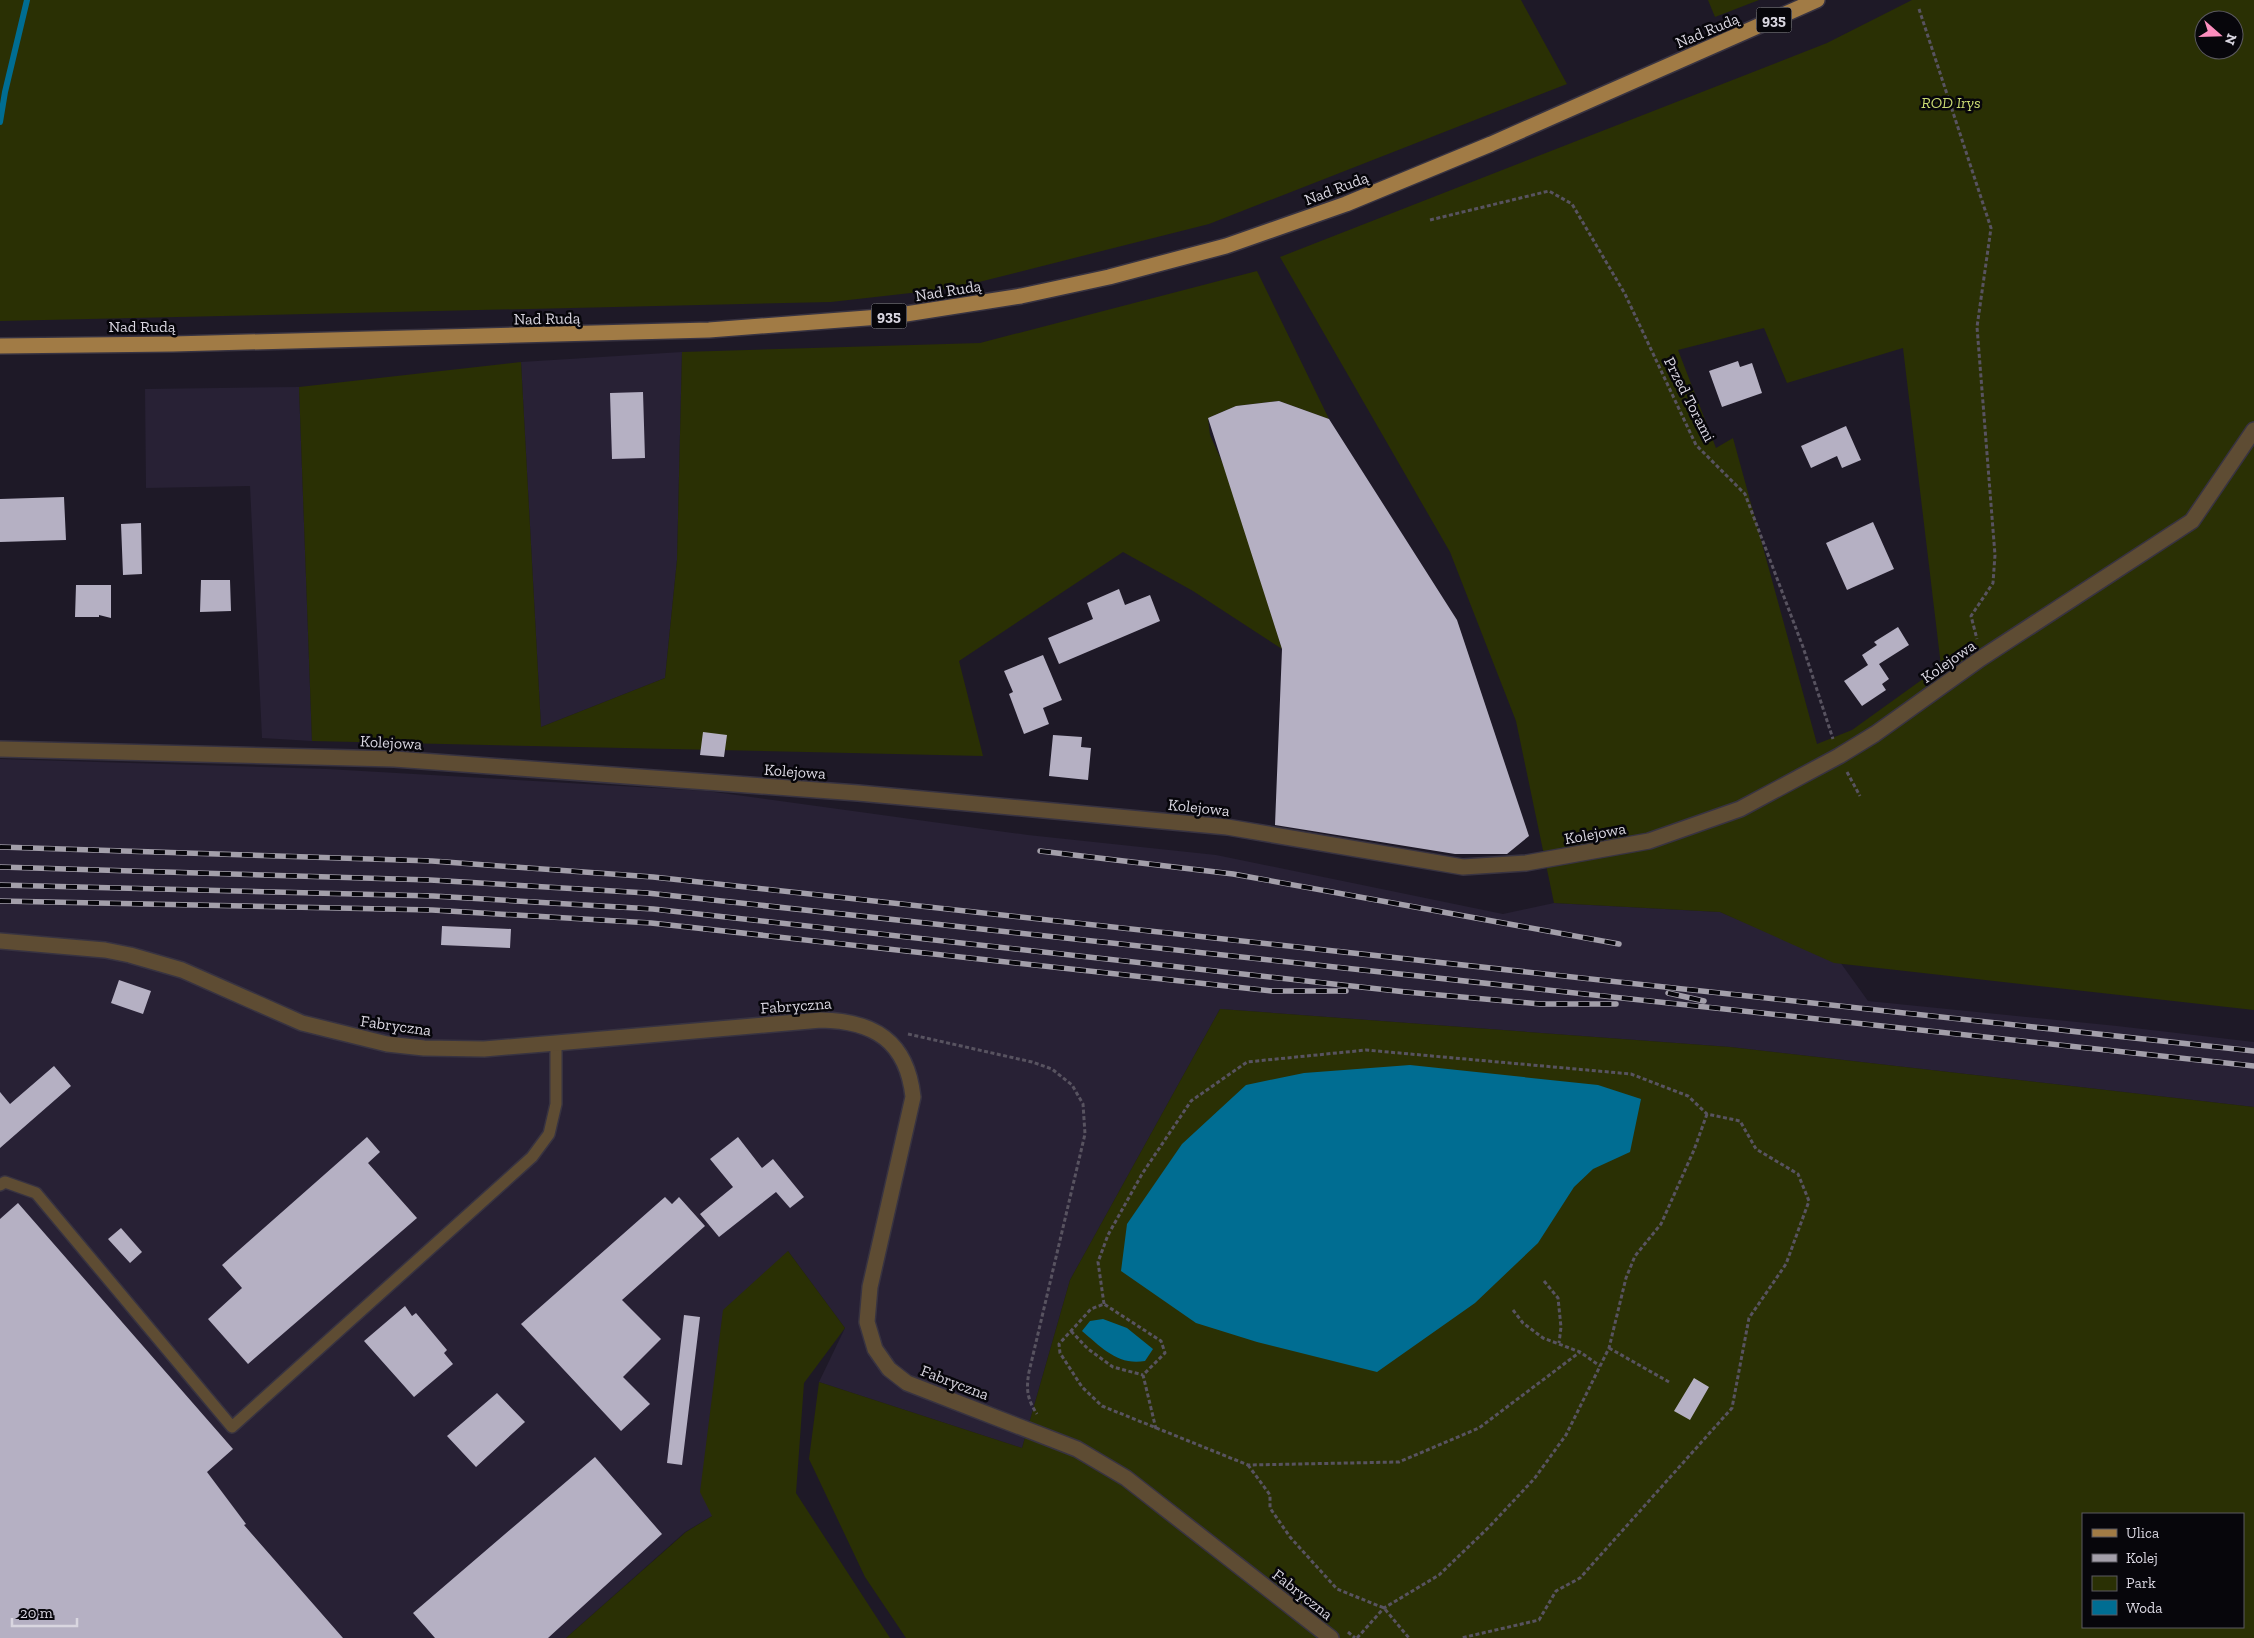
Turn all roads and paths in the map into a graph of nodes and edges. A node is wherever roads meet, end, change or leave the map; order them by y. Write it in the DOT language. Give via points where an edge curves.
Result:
graph roads {
  1 [pos="1817,0"];
  2 [pos="1919,9"];
  3 [pos="1430,220"];
  4 [pos="0,346"];
  5 [pos="2254,430"];
  6 [pos="1980,659"];
  7 [pos="0,749"];
  8 [pos="1839,756"];
  9 [pos="1860,796"];
  10 [pos="0,941"];
  11 [pos="905,1033"];
  12 [pos="556,1043"];
  13 [pos="1707,1114"];
  14 [pos="0,1185"];
  15 [pos="1544,1281"];
  16 [pos="1104,1304"];
  17 [pos="1513,1310"];
  18 [pos="1071,1331"];
  19 [pos="1559,1343"];
  20 [pos="1608,1348"];
  21 [pos="1580,1352"];
  22 [pos="1600,1366"];
  23 [pos="1143,1375"];
  24 [pos="1668,1382"];
  25 [pos="1042,1417"];
  26 [pos="1156,1429"];
  27 [pos="1248,1465"];
  28 [pos="1384,1608"];
  29 [pos="1336,1632"];
  30 [pos="1356,1638"];
  31 [pos="1410,1638"];
  32 [pos="1461,1638"];
  1 -- 4 [label="main road, Nad Rudą / 935" via="1491,144 1346,204 1226,246 1021,296 893,316 710,330"];
  2 -- 6 [label="path" via="1991,228 1977,327 1995,554 1993,583 1971,616"];
  3 -- 8 [label="path, Przed Torami" via="1549,191 1572,204 1625,294 1696,445 1745,494 1804,647"];
  5 -- 6 [label="street, Kolejowa" via="2192,521"];
  6 -- 8 [label="street, Kolejowa"];
  7 -- 8 [label="street, Kolejowa" via="394,759 858,793 1227,827 1463,867 1526,863 1649,841 1740,809"];
  8 -- 9 [label="path, Przed Torami"];
  10 -- 12 [label="street, Fabryczna" via="130,955 182,970 302,1023 387,1044 446,1049"];
  11 -- 25 [label="path" via="1052,1069 1072,1085 1083,1104 1085,1134 1026,1389 1029,1403"];
  12 -- 14 [label="lane" via="556,1104 548,1134 532,1157 232,1427 36,1193 5,1182"];
  12 -- 29 [label="street, Fabryczna" via="821,1020 841,1020 880,1035 906,1063 913,1097 870,1287 867,1322 875,1349 888,1369 908,1383 1077,1449 1126,1478"];
  13 -- 16 [label="path" via="1688,1096 1631,1074 1366,1050 1247,1062 1190,1101 1142,1174 1108,1235 1098,1262"];
  13 -- 20 [label="path" via="1661,1224 1635,1256 1629,1270"];
  13 -- 32 [label="path" via="1740,1121 1756,1149 1798,1174 1809,1201 1786,1264 1749,1318 1732,1408 1580,1578 1556,1591 1539,1620"];
  15 -- 19 [label="path" via="1558,1298"];
  16 -- 18 [label="path" via="1091,1309"];
  16 -- 23 [label="path" via="1161,1341 1166,1353"];
  17 -- 19 [label="path" via="1523,1323 1543,1338"];
  18 -- 23 [label="path" via="1088,1349 1113,1367"];
  18 -- 26 [label="path" via="1059,1344 1060,1354 1082,1387 1102,1406"];
  19 -- 21 [label="path"];
  20 -- 22 [label="path"];
  20 -- 24 [label="path"];
  21 -- 22 [label="path"];
  21 -- 27 [label="path" via="1479,1428 1399,1462"];
  22 -- 28 [label="path" via="1566,1435 1534,1480 1439,1575"];
  23 -- 26 [label="path"];
  26 -- 27 [label="path"];
  27 -- 28 [label="path" via="1270,1495 1270,1508 1290,1537 1337,1590"];
  28 -- 30 [label="path"];
  28 -- 31 [label="path"];
  29 -- 30 [label="path"];
}
